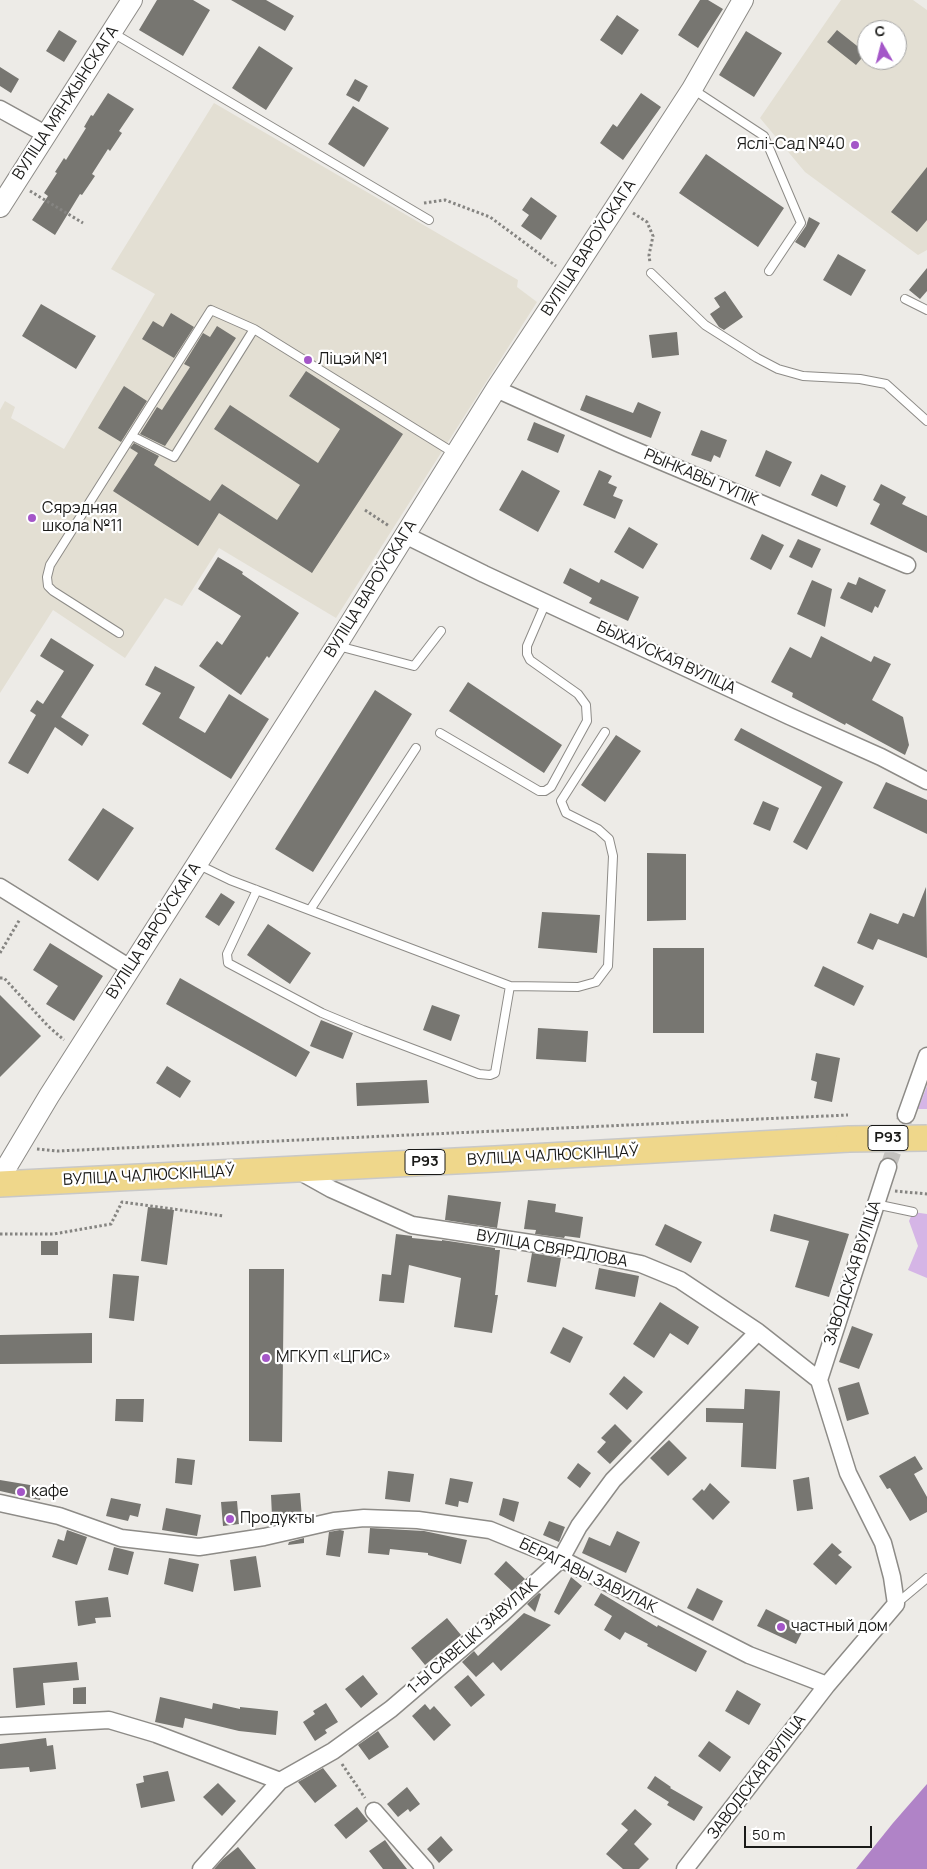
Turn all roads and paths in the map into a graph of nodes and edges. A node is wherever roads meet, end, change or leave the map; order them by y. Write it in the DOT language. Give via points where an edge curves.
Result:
graph roads {
  1 [pos="132,0"];
  2 [pos="743,0"];
  3 [pos="111,32"];
  4 [pos="692,89"];
  5 [pos="0,109"];
  6 [pos="47,135"];
  7 [pos="25,188"];
  8 [pos="618,203"];
  9 [pos="404,205"];
  10 [pos="0,207"];
  11 [pos="429,220"];
  12 [pos="83,223"];
  13 [pos="769,271"];
  14 [pos="651,273"];
  15 [pos="570,277"];
  16 [pos="905,299"];
  17 [pos="927,310"];
  18 [pos="254,328"];
  19 [pos="496,389"];
  20 [pos="927,421"];
  21 [pos="132,436"];
  22 [pos="456,454"];
  23 [pos="364,510"];
  24 [pos="399,531"];
  25 [pos="907,564"];
  26 [pos="546,602"];
  27 [pos="441,631"];
  28 [pos="119,633"];
  29 [pos="336,646"];
  30 [pos="605,732"];
  31 [pos="440,733"];
  32 [pos="416,748"];
  33 [pos="927,781"];
  34 [pos="197,864"];
  35 [pos="0,887"];
  36 [pos="257,890"];
  37 [pos="28,904"];
  38 [pos="310,910"];
  39 [pos="0,953"];
  40 [pos="130,968"];
  41 [pos="0,978"];
  42 [pos="510,986"];
  43 [pos="69,1043"];
  44 [pos="927,1056"];
  45 [pos="906,1115"];
  46 [pos="849,1127"];
  47 [pos="927,1138"];
  48 [pos="18,1147"];
  49 [pos="888,1167"];
  50 [pos="294,1169"];
  51 [pos="0,1178"];
  52 [pos="0,1184"];
  53 [pos="927,1194"];
  54 [pos="878,1197"];
  55 [pos="913,1212"];
  56 [pos="224,1216"];
  57 [pos="0,1234"];
  58 [pos="758,1332"];
  59 [pos="819,1380"];
  60 [pos="0,1503"];
  61 [pos="561,1560"];
  62 [pos="927,1578"];
  63 [pos="896,1604"];
  64 [pos="827,1685"];
  65 [pos="0,1726"];
  66 [pos="333,1751"];
  67 [pos="280,1782"];
  68 [pos="374,1811"];
  69 [pos="201,1869"];
  70 [pos="424,1869"];
  71 [pos="686,1869"];
  1 -- 3 [label="street, ВУЛІЦА МЯНЖЫНСКАГА"];
  2 -- 4 [label="street, ВУЛІЦА ВАРОЎСКАГА"];
  3 -- 6 [label="street, ВУЛІЦА МЯНЖЫНСКАГА"];
  3 -- 9 [label="lane"];
  4 -- 8 [label="street, ВУЛІЦА ВАРОЎСКАГА"];
  4 -- 13 [label="lane" via="764,136 801,222"];
  5 -- 6 [label="street"];
  6 -- 10 [label="street, ВУЛІЦА МЯНЖЫНСКАГА"];
  7 -- 12 [label="path"];
  8 -- 14 [label="path" via="647,222 653,236 649,255"];
  8 -- 15 [label="street, ВУЛІЦА ВАРОЎСКАГА"];
  9 -- 11 [label="lane"];
  9 -- 15 [label="path" via="445,200 490,217"];
  14 -- 20 [label="lane" via="705,324 757,358 778,369 803,376 886,384"];
  15 -- 19 [label="street, ВУЛІЦА ВАРОЎСКАГА"];
  16 -- 17 [label="lane"];
  18 -- 21 [label="lane" via="211,310"];
  18 -- 21 [label="lane" via="174,456"];
  18 -- 22 [label="lane"];
  19 -- 22 [label="street, ВУЛІЦА ВАРОЎСКАГА"];
  19 -- 25 [label="street, РЫНКАВЫ ТУПІК"];
  21 -- 28 [label="lane" via="50,565 47,577 48,586 53,591"];
  22 -- 24 [label="street, ВУЛІЦА ВАРОЎСКАГА"];
  23 -- 24 [label="path"];
  24 -- 26 [label="street, БЫХАЎСКАЯ ВУЛІЦА"];
  24 -- 29 [label="street, ВУЛІЦА ВАРОЎСКАГА"];
  26 -- 31 [label="lane" via="527,646 527,654 530,660 578,694 586,706 587,721 551,787 539,792"];
  26 -- 33 [label="street, БЫХАЎСКАЯ ВУЛІЦА"];
  27 -- 29 [label="lane" via="414,666"];
  29 -- 34 [label="street, ВУЛІЦА ВАРОЎСКАГА"];
  30 -- 42 [label="lane" via="561,801 566,813 598,829 608,839 613,856 608,966 596,982 578,987"];
  32 -- 38 [label="lane"];
  34 -- 36 [label="lane"];
  34 -- 40 [label="street, ВУЛІЦА ВАРОЎСКАГА"];
  35 -- 37 [label="street"];
  36 -- 38 [label="lane"];
  36 -- 42 [label="lane" via="227,954 228,964 322,1013 381,1037 479,1074 490,1075 495,1073"];
  37 -- 39 [label="path"];
  37 -- 40 [label="street"];
  38 -- 42 [label="lane"];
  40 -- 48 [label="street, ВУЛІЦА ВАРОЎСКАГА"];
  41 -- 43 [label="path" via="4,978 48,1026"];
  44 -- 45 [label="street"];
  46 -- 47 [label="main road, ВУЛІЦА ЧАЛЮСКІНЦАЎ / Р93, bridge"];
  46 -- 48 [label="path" via="58,1151"];
  46 -- 50 [label="main road, ВУЛІЦА ЧАЛЮСКІНЦАЎ / Р93"];
  48 -- 51 [label="street, ВУЛІЦА ВАРОЎСКАГА"];
  49 -- 54 [label="street, ЗАВОДСКАЯ ВУЛІЦА"];
  50 -- 52 [label="main road, ВУЛІЦА ЧАЛЮСКІНЦАЎ / Р93"];
  50 -- 58 [label="street, ВУЛІЦА СВЯРДЛОВА" via="412,1225 570,1249 641,1264 680,1280"];
  53 -- 54 [label="path"];
  54 -- 55 [label="lane"];
  54 -- 59 [label="street, ЗАВОДСКАЯ ВУЛІЦА"];
  56 -- 57 [label="path" via="122,1202 111,1224 54,1234"];
  58 -- 59 [label="street, ВУЛІЦА СВЯРДЛОВА"];
  58 -- 61 [label="street, 1-Ы САВЕЦКІ ЗАВУЛАК" via="613,1480 579,1526"];
  59 -- 63 [label="street" via="848,1474 883,1543"];
  60 -- 61 [label="street, БЕРАГАВЫ ЗАВУЛАК" via="59,1516 121,1538 199,1547 334,1521 364,1518 418,1520 490,1530"];
  61 -- 64 [label="street, БЕРАГАВЫ ЗАВУЛАК" via="749,1655"];
  61 -- 66 [label="street, 1-Ы САВЕЦКІ ЗАВУЛАК" via="391,1709"];
  62 -- 63 [label="lane"];
  63 -- 64 [label="street"];
  64 -- 71 [label="street, ЗАВОДСКАЯ ВУЛІЦА"];
  65 -- 67 [label="street" via="109,1720 156,1734"];
  66 -- 67 [label="street, 1-Ы САВЕЦКІ ЗАВУЛАК"];
  66 -- 68 [label="path"];
  67 -- 69 [label="street, 1-Ы САВЕЦКІ ЗАВУЛАК"];
  68 -- 70 [label="street"];
}
